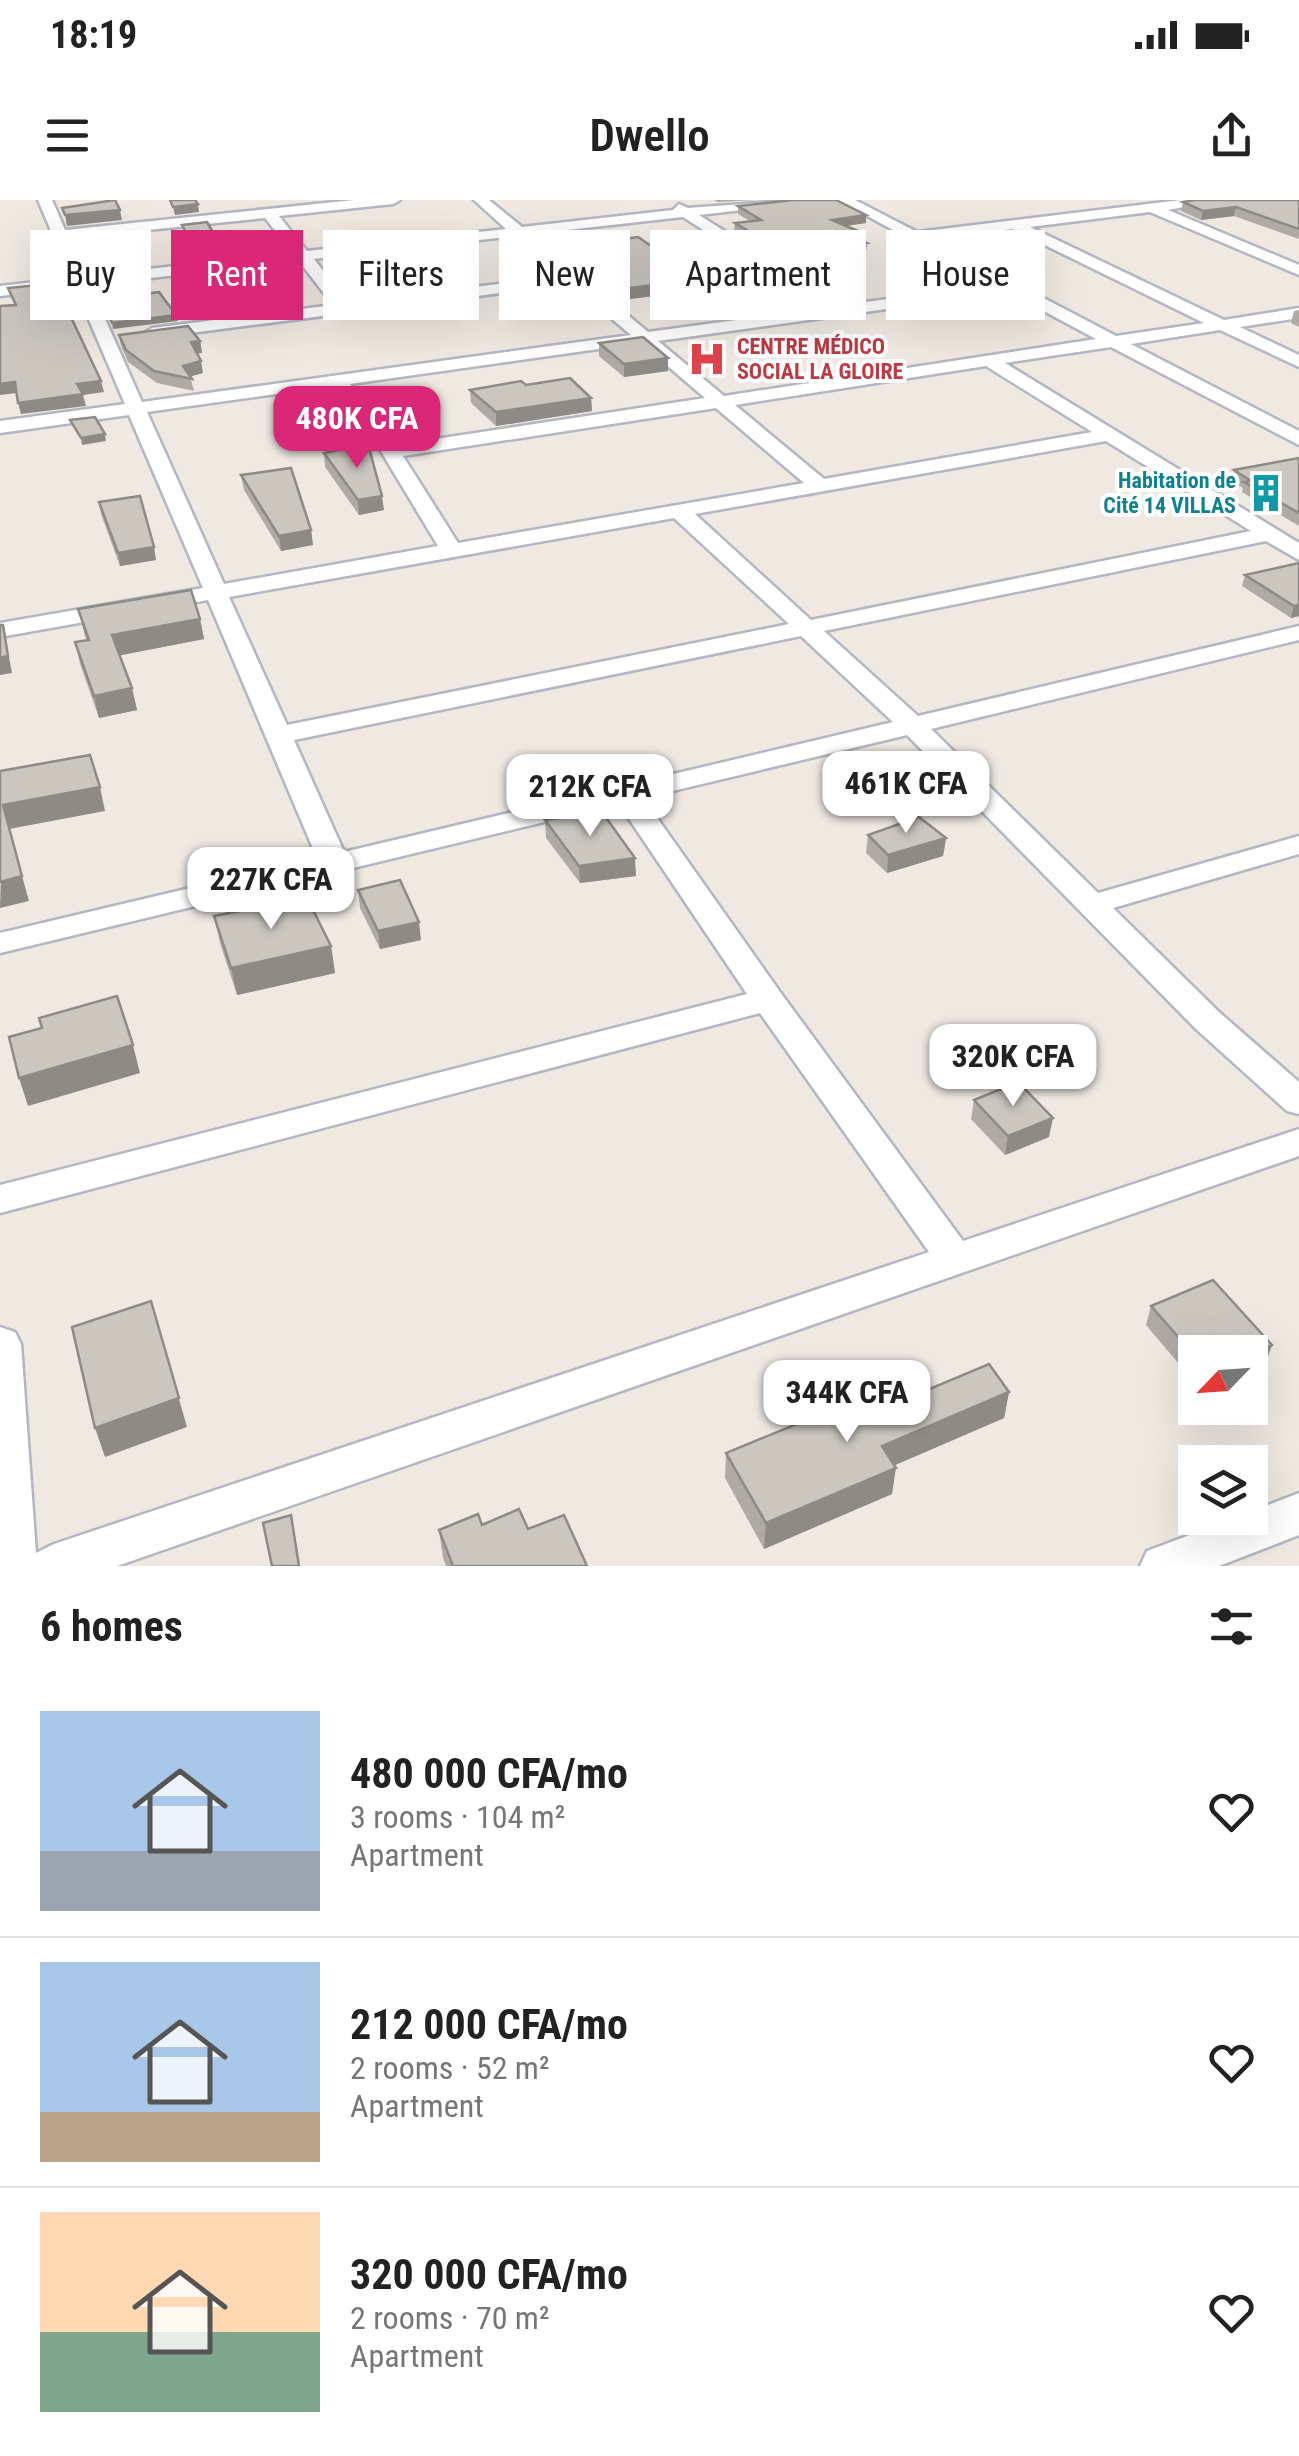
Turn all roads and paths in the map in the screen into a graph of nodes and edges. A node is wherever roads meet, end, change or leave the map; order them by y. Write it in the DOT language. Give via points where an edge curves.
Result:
graph roads {
  1 [pos="45,200"];
  2 [pos="393,200"];
  3 [pos="481,200"];
  4 [pos="666,200"];
  5 [pos="793,200"];
  6 [pos="845,200"];
  7 [pos="1214,200"];
  8 [pos="1151,208"];
  9 [pos="685,212"];
  10 [pos="269,213"];
  11 [pos="1015,224"];
  12 [pos="58,230"];
  13 [pos="108,230"];
  14 [pos="517,230"];
  15 [pos="536,230"];
  16 [pos="713,230"];
  17 [pos="902,230"];
  18 [pos="969,230"];
  19 [pos="499,234"];
  20 [pos="304,257"];
  21 [pos="1299,270"];
  22 [pos="151,274"];
  23 [pos="323,281"];
  24 [pos="30,288"];
  25 [pos="0,292"];
  26 [pos="1045,305"];
  27 [pos="323,311"];
  28 [pos="1299,314"];
  29 [pos="104,320"];
  30 [pos="624,320"];
  31 [pos="778,320"];
  32 [pos="1221,326"];
  33 [pos="142,334"];
  34 [pos="646,339"];
  35 [pos="1116,342"];
  36 [pos="991,362"];
  37 [pos="1299,362"];
  38 [pos="340,382"];
  39 [pos="723,404"];
  40 [pos="136,408"];
  41 [pos="0,427"];
  42 [pos="1110,435"];
  43 [pos="1299,439"];
  44 [pos="391,452"];
  45 [pos="818,484"];
  46 [pos="678,510"];
  47 [pos="1270,534"];
  48 [pos="450,550"];
  49 [pos="1299,553"];
  50 [pos="216,592"];
  51 [pos="805,625"];
  52 [pos="0,630"];
  53 [pos="1299,633"];
  54 [pos="911,724"];
  55 [pos="278,735"];
  56 [pos="627,794"];
  57 [pos="1299,845"];
  58 [pos="334,865"];
  59 [pos="1091,904"];
  60 [pos="0,943"];
  61 [pos="768,1000"];
  62 [pos="1299,1102"];
  63 [pos="1299,1142"];
  64 [pos="0,1199"];
  65 [pos="955,1259"];
  66 [pos="0,1344"];
  67 [pos="1299,1514"];
  68 [pos="14,1566"];
  69 [pos="54,1566"];
  70 [pos="1163,1566"];
  1 -- 12 [label="street"];
  2 -- 10 [label="street"];
  3 -- 14 [label="street"];
  4 -- 9 [label="street"];
  5 -- 9 [label="street"];
  6 -- 17 [label="street"];
  7 -- 8 [label="street"];
  8 -- 11 [label="street"];
  8 -- 21 [label="street"];
  9 -- 15 [label="street"];
  9 -- 16 [label="street"];
  10 -- 13 [label="street"];
  10 -- 20 [label="street"];
  11 -- 18 [label="street"];
  11 -- 32 [label="street"];
  19 -- 20 [label="street"];
  20 -- 22 [label="street"];
  20 -- 23 [label="street"];
  24 -- 25 [label="street"];
  26 -- 35 [label="street"];
  27 -- 33 [label="street"];
  28 -- 32 [label="street"];
  29 -- 40 [label="street"];
  30 -- 34 [label="street"];
  31 -- 34 [label="street"];
  32 -- 35 [label="street"];
  32 -- 37 [label="street"];
  34 -- 38 [label="street"];
  34 -- 39 [label="street"];
  35 -- 36 [label="street"];
  35 -- 43 [label="street"];
  36 -- 39 [label="street"];
  36 -- 42 [label="street"];
  38 -- 40 [label="street"];
  38 -- 44 [label="street"];
  39 -- 44 [label="street"];
  39 -- 45 [label="street"];
  40 -- 41 [label="street"];
  40 -- 50 [label="street"];
  42 -- 45 [label="street"];
  42 -- 47 [label="street"];
  44 -- 48 [label="street"];
  45 -- 46 [label="street"];
  46 -- 48 [label="street"];
  46 -- 51 [label="street"];
  47 -- 49 [label="street"];
  47 -- 51 [label="street"];
  48 -- 50 [label="street"];
  50 -- 52 [label="street"];
  50 -- 55 [label="street"];
  51 -- 54 [label="street"];
  51 -- 55 [label="street"];
  53 -- 54 [label="street"];
  54 -- 56 [label="street"];
  54 -- 59 [label="street"];
  55 -- 58 [label="street"];
  56 -- 58 [label="street"];
  56 -- 61 [label="street"];
  57 -- 59 [label="street"];
  58 -- 60 [label="street"];
  59 -- 62 [label="street"];
  61 -- 64 [label="street"];
  61 -- 65 [label="street"];
  63 -- 65 [label="street"];
  65 -- 69 [label="street"];
  66 -- 68 [label="street"];
  67 -- 70 [label="street"];
}
